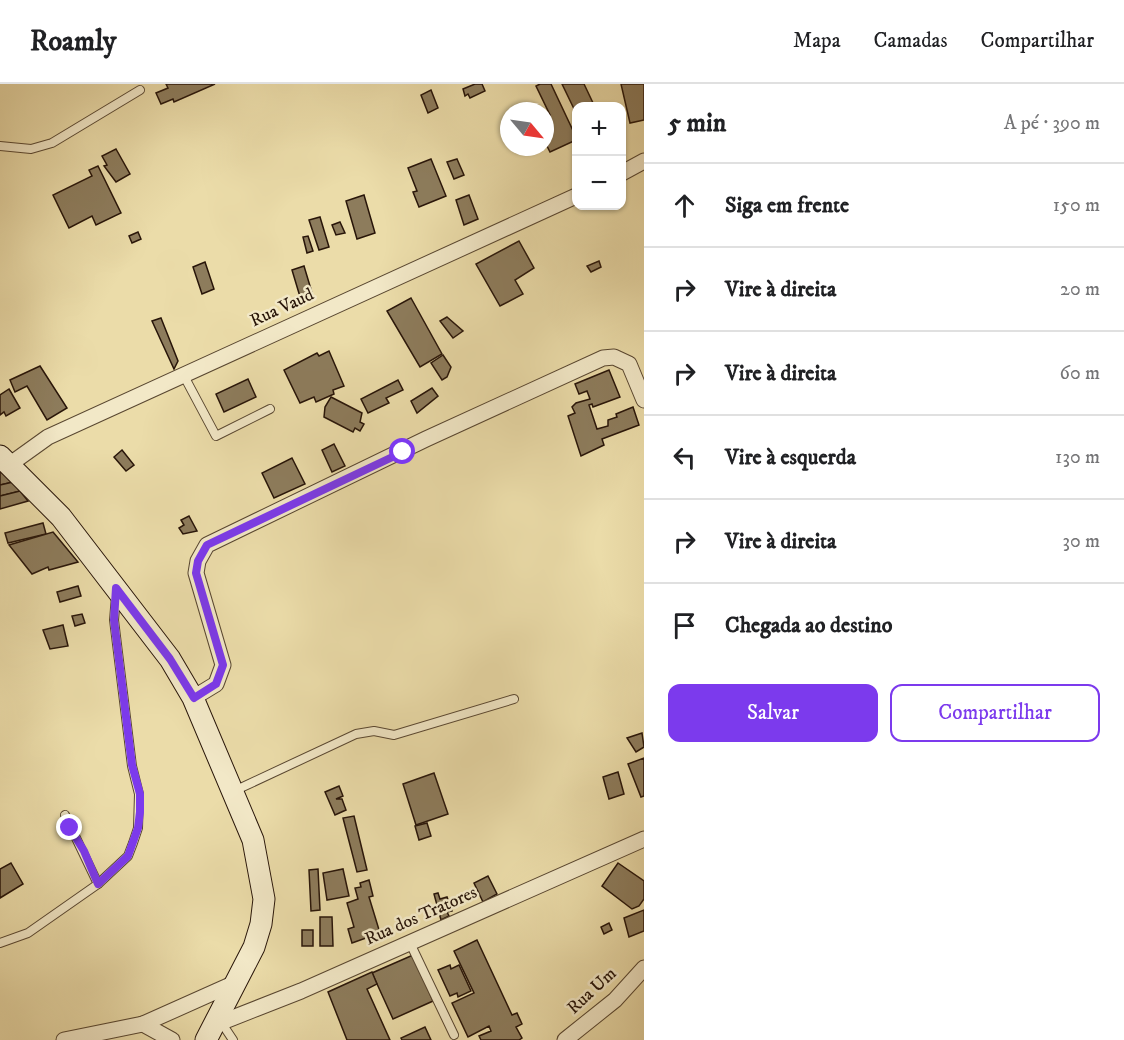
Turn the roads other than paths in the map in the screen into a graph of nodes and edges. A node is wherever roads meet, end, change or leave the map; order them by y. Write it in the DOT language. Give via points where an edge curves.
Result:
graph roads {
  1 [pos="140,90"];
  2 [pos="0,146"];
  3 [pos="644,161"];
  4 [pos="626,170"];
  5 [pos="572,198"];
  6 [pos="184,376"];
  7 [pos="644,400"];
  8 [pos="270,409"];
  9 [pos="5,461"];
  10 [pos="116,588"];
  11 [pos="194,698"];
  12 [pos="514,699"];
  13 [pos="234,791"];
  14 [pos="65,815"];
  15 [pos="644,839"];
  16 [pos="98,884"];
  17 [pos="0,943"];
  18 [pos="410,943"];
  19 [pos="644,968"];
  20 [pos="237,982"];
  21 [pos="143,1024"];
  22 [pos="213,1029"];
  23 [pos="454,1035"];
  24 [pos="64,1040"];
  25 [pos="172,1040"];
  26 [pos="234,1040"];
  27 [pos="565,1040"];
  1 -- 2 [label="lane" via="52,143 31,149"];
  3 -- 4 [label="street"];
  5 -- 6 [label="street, Rua Vaud"];
  6 -- 8 [label="lane" via="216,436"];
  6 -- 9 [label="street, Rua Vaud" via="48,437"];
  7 -- 11 [label="street" via="629,364 614,357 603,358 207,545 196,573 223,665 216,684"];
  9 -- 10 [label="main road" via="61,517"];
  10 -- 11 [label="main road"];
  10 -- 16 [label="lane" via="114,620 140,812 128,856"];
  11 -- 13 [label="main road"];
  12 -- 13 [label="lane" via="394,735 374,731 356,734"];
  13 -- 20 [label="main road" via="254,840 264,899 254,947"];
  14 -- 16 [label="lane"];
  15 -- 18 [label="street, Rua dos Tratores"];
  16 -- 17 [label="lane" via="28,933"];
  18 -- 22 [label="street, Rua dos Tratores"];
  18 -- 23 [label="lane"];
  19 -- 27 [label="street, Rua Um" via="615,1000"];
  20 -- 21 [label="street"];
  20 -- 22 [label="main road"];
  21 -- 24 [label="street"];
  21 -- 25 [label="street"];
  22 -- 26 [label="lane"];
}
